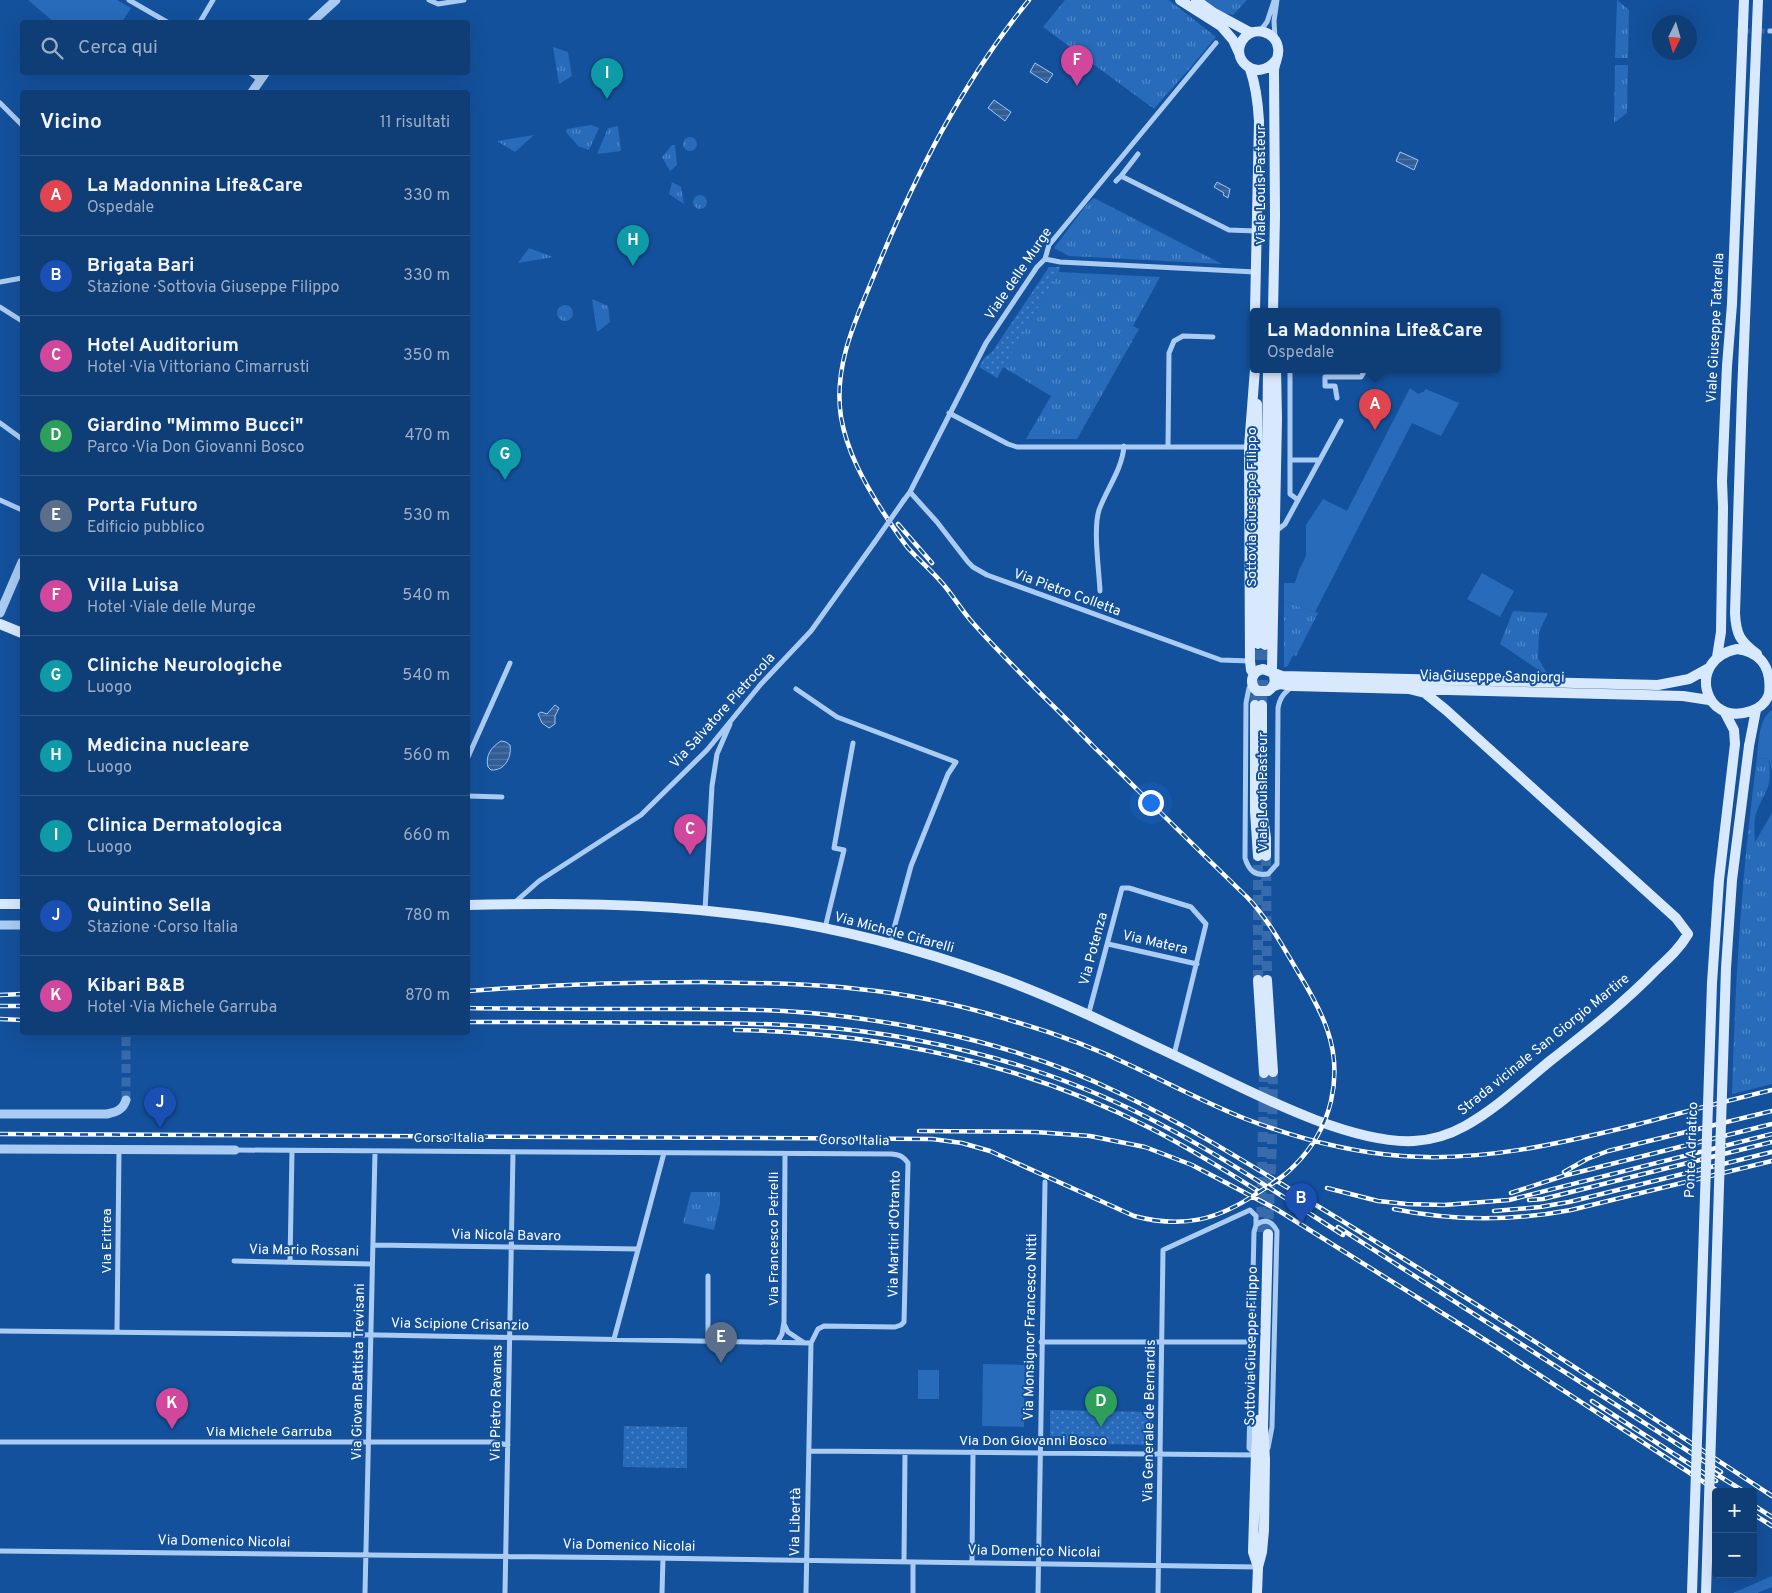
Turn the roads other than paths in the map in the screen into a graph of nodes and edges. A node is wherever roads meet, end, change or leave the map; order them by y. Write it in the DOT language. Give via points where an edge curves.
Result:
graph roads {
  1 [pos="131,0"];
  2 [pos="214,0"];
  3 [pos="336,0"];
  4 [pos="429,0"];
  5 [pos="464,0"];
  6 [pos="1180,0"];
  7 [pos="1196,0"];
  8 [pos="1276,0"];
  9 [pos="1744,0"];
  10 [pos="1758,0"];
  11 [pos="164,20"];
  12 [pos="201,20"];
  13 [pos="314,20"];
  14 [pos="1223,22"];
  15 [pos="1255,32"];
  16 [pos="1276,41"];
  17 [pos="1216,43"];
  18 [pos="1239,53"];
  19 [pos="1276,60"];
  20 [pos="1250,68"];
  21 [pos="263,76"];
  22 [pos="253,90"];
  23 [pos="0,103"];
  24 [pos="20,123"];
  25 [pos="1138,154"];
  26 [pos="1121,176"];
  27 [pos="1116,181"];
  28 [pos="1256,231"];
  29 [pos="1045,259"];
  30 [pos="1255,272"];
  31 [pos="20,278"];
  32 [pos="0,282"];
  33 [pos="0,307"];
  34 [pos="1255,308"];
  35 [pos="1273,308"];
  36 [pos="20,320"];
  37 [pos="1213,337"];
  38 [pos="1255,373"];
  39 [pos="1255,373"];
  40 [pos="1268,373"];
  41 [pos="1276,373"];
  42 [pos="1290,373"];
  43 [pos="1364,373"];
  44 [pos="1337,398"];
  45 [pos="949,414"];
  46 [pos="1341,421"];
  47 [pos="0,423"];
  48 [pos="20,438"];
  49 [pos="1124,446"];
  50 [pos="1168,447"];
  51 [pos="1249,447"];
  52 [pos="1290,460"];
  53 [pos="1319,460"];
  54 [pos="910,492"];
  55 [pos="0,500"];
  56 [pos="1298,500"];
  57 [pos="20,509"];
  58 [pos="1274,532"];
  59 [pos="20,567"];
  60 [pos="1100,591"];
  61 [pos="0,613"];
  62 [pos="0,624"];
  63 [pos="20,632"];
  64 [pos="1757,654"];
  65 [pos="1717,657"];
  66 [pos="1250,661"];
  67 [pos="510,663"];
  68 [pos="1709,668"];
  69 [pos="1771,671"];
  70 [pos="1254,674"];
  71 [pos="1274,674"];
  72 [pos="1252,685"];
  73 [pos="1293,686"];
  74 [pos="1273,687"];
  75 [pos="1409,688"];
  76 [pos="796,689"];
  77 [pos="1450,690"];
  78 [pos="1709,700"];
  79 [pos="1769,702"];
  80 [pos="1446,710"];
  81 [pos="1756,710"];
  82 [pos="1724,711"];
  83 [pos="733,718"];
  84 [pos="853,743"];
  85 [pos="470,753"];
  86 [pos="470,796"];
  87 [pos="502,797"];
  88 [pos="1266,838"];
  89 [pos="0,904"];
  90 [pos="20,904"];
  91 [pos="512,904"];
  92 [pos="470,905"];
  93 [pos="705,910"];
  94 [pos="0,925"];
  95 [pos="20,925"];
  96 [pos="825,928"];
  97 [pos="890,944"];
  98 [pos="1108,944"];
  99 [pos="1198,964"];
  100 [pos="1262,980"];
  101 [pos="1088,1016"];
  102 [pos="1174,1055"];
  103 [pos="1269,1073"];
  104 [pos="1244,1088"];
  105 [pos="126,1100"];
  106 [pos="0,1114"];
  107 [pos="0,1149"];
  108 [pos="119,1150"];
  109 [pos="235,1150"];
  110 [pos="292,1151"];
  111 [pos="374,1152"];
  112 [pos="513,1152"];
  113 [pos="664,1153"];
  114 [pos="786,1154"];
  115 [pos="899,1155"];
  116 [pos="1045,1182"];
  117 [pos="1262,1231"];
  118 [pos="373,1245"];
  119 [pos="510,1247"];
  120 [pos="638,1248"];
  121 [pos="234,1261"];
  122 [pos="290,1262"];
  123 [pos="372,1264"];
  124 [pos="708,1276"];
  125 [pos="784,1324"];
  126 [pos="0,1331"];
  127 [pos="117,1332"];
  128 [pos="371,1335"];
  129 [pos="509,1338"];
  130 [pos="614,1339"];
  131 [pos="708,1340"];
  132 [pos="778,1341"];
  133 [pos="804,1342"];
  134 [pos="1041,1342"];
  135 [pos="1162,1342"];
  136 [pos="1252,1342"];
  137 [pos="811,1343"];
  138 [pos="0,1442"];
  139 [pos="369,1443"];
  140 [pos="508,1445"];
  141 [pos="809,1450"];
  142 [pos="905,1452"];
  143 [pos="973,1452"];
  144 [pos="1040,1452"];
  145 [pos="1160,1454"];
  146 [pos="1261,1457"];
  147 [pos="0,1551"];
  148 [pos="366,1554"];
  149 [pos="506,1556"];
  150 [pos="663,1558"];
  151 [pos="807,1560"];
  152 [pos="904,1562"];
  153 [pos="913,1562"];
  154 [pos="972,1563"];
  155 [pos="1038,1564"];
  156 [pos="1158,1566"];
  157 [pos="1258,1567"];
  158 [pos="365,1593"];
  159 [pos="505,1593"];
  160 [pos="662,1593"];
  161 [pos="806,1593"];
  162 [pos="913,1593"];
  163 [pos="1038,1593"];
  164 [pos="1158,1593"];
  165 [pos="1257,1593"];
  166 [pos="1692,1593"];
  167 [pos="1706,1593"];
  1 -- 11 [label="street"];
  2 -- 12 [label="street"];
  3 -- 13 [label="street"];
  4 -- 5 [label="street" via="438,4"];
  6 -- 14 [label="main road"];
  7 -- 14 [label="main road"];
  8 -- 15 [label="street" via="1267,22"];
  8 -- 16 [label="street"];
  9 -- 65 [label="main road, Viale Giuseppe Tatarella, bridge" via="1722,481 1721,632"];
  10 -- 64 [label="main road, Viale Giuseppe Tatarella, bridge" via="1735,613 1743,643"];
  14 -- 15 [label="main road"];
  14 -- 18 [label="main road"];
  15 -- 16 [label="main road" via="1266,33"];
  15 -- 18 [label="main road" via="1243,39"];
  16 -- 19 [label="main road"];
  17 -- 29 [label="street, Viale delle Murge" via="1049,245"];
  18 -- 20 [label="main road" via="1243,63"];
  19 -- 20 [label="main road" via="1267,69"];
  19 -- 35 [label="main road, Viale Louis Pasteur"];
  20 -- 28 [label="main road, Viale Louis Pasteur" via="1258,103"];
  21 -- 22 [label="street"];
  23 -- 24 [label="street"];
  25 -- 26 [label="street"];
  26 -- 27 [label="street"];
  26 -- 28 [label="street" via="1229,230"];
  28 -- 30 [label="main road, Viale Louis Pasteur"];
  29 -- 30 [label="street"];
  29 -- 45 [label="street, Viale delle Murge" via="986,343"];
  30 -- 34 [label="main road, Viale Louis Pasteur"];
  31 -- 32 [label="street"];
  33 -- 36 [label="street"];
  37 -- 50 [label="street" via="1183,336 1174,341 1169,353"];
  38 -- 40 [label="main road, Sottovia Giuseppe Filippo" via="1262,644"];
  39 -- 51 [label="main road"];
  41 -- 58 [label="main road"];
  42 -- 52 [label="street"];
  43 -- 44 [label="street" via="1361,377 1325,377 1325,386 1335,386"];
  45 -- 49 [label="street" via="1017,446"];
  45 -- 54 [label="street, Viale delle Murge"];
  46 -- 53 [label="street"];
  47 -- 48 [label="street"];
  49 -- 50 [label="street"];
  49 -- 60 [label="street" via="1123,459 1099,512"];
  50 -- 51 [label="street"];
  51 -- 66 [label="main road"];
  52 -- 53 [label="street"];
  52 -- 56 [label="street" via="1290,494"];
  53 -- 56 [label="street"];
  54 -- 66 [label="street, Via Pietro Colletta" via="968,562 987,575 1221,660"];
  54 -- 83 [label="street, Via Salvatore Pietrocola, bridge" via="811,631"];
  55 -- 57 [label="street"];
  56 -- 58 [label="street" via="1285,524"];
  58 -- 71 [label="main road"];
  59 -- 61 [label="street"];
  62 -- 63 [label="main road"];
  64 -- 65 [label="main road" via="1737,649"];
  64 -- 69 [label="main road"];
  65 -- 68 [label="main road"];
  66 -- 70 [label="main road"];
  67 -- 85 [label="street"];
  68 -- 71 [label="main road, Via Giuseppe Sangiorgi" via="1689,679 1658,685"];
  68 -- 78 [label="main road" via="1706,679"];
  69 -- 79 [label="main road"];
  70 -- 71 [label="main road" via="1263,669"];
  70 -- 72 [label="main road"];
  71 -- 74 [label="main road"];
  72 -- 73 [label="street, Viale Louis Pasteur" via="1246,703 1245,858 1253,872 1261,875 1268,874 1277,864 1278,708 1284,692"];
  72 -- 74 [label="main road" via="1261,692"];
  73 -- 74 [label="main road, Via Giuseppe Sangiorgi" via="1280,684"];
  73 -- 75 [label="main road, Via Giuseppe Sangiorgi"];
  74 -- 88 [label="main road" via="1268,702 1269,811"];
  75 -- 77 [label="main road, Via Giuseppe Sangiorgi"];
  75 -- 80 [label="main road" via="1425,693"];
  76 -- 97 [label="street" via="837,717 956,762 948,774 911,866"];
  77 -- 78 [label="main road, Via Giuseppe Sangiorgi" via="1683,696"];
  77 -- 80 [label="main road" via="1445,699"];
  78 -- 82 [label="main road"];
  79 -- 81 [label="main road"];
  80 -- 104 [label="main road, Strada vicinale San Giorgio Martire" via="1676,918 1688,934 1645,982 1484,1115 1462,1128 1432,1139 1380,1138 1339,1127"];
  81 -- 82 [label="main road" via="1745,714"];
  81 -- 167 [label="main road, Ponte Adriatico, bridge" via="1732,880 1726,977"];
  82 -- 166 [label="main road, Ponte Adriatico, bridge" via="1734,730 1735,744 1719,880 1712,983"];
  83 -- 91 [label="street, Via Salvatore Pietrocola" via="707,750 641,815 539,881"];
  83 -- 93 [label="street" via="716,754"];
  84 -- 96 [label="street" via="834,848 844,850"];
  86 -- 87 [label="street"];
  88 -- 88 [label="main road" via="1262,811 1258,705 1255,811 1262,856"];
  89 -- 90 [label="main road"];
  91 -- 92 [label="main road, Via Michele Cifarelli"];
  91 -- 93 [label="main road, Via Michele Cifarelli"];
  93 -- 96 [label="main road, Via Michele Cifarelli"];
  94 -- 95 [label="street"];
  96 -- 97 [label="main road, Via Michele Cifarelli"];
  97 -- 101 [label="main road, Via Michele Cifarelli" via="999,978"];
  98 -- 99 [label="street, Via Matera"];
  98 -- 99 [label="street, Via Potenza" via="1122,888 1129,888 1191,907 1206,924"];
  98 -- 101 [label="street, Via Potenza"];
  99 -- 102 [label="street"];
  100 -- 103 [label="main road"];
  101 -- 102 [label="main road, Via Michele Cifarelli"];
  102 -- 104 [label="main road, Via Michele Cifarelli"];
  105 -- 106 [label="street" via="118,1111 107,1114"];
  107 -- 108 [label="street, Corso Italia"];
  108 -- 109 [label="street, Corso Italia"];
  108 -- 127 [label="street, Via Eritrea"];
  109 -- 110 [label="street, Corso Italia"];
  110 -- 111 [label="street, Corso Italia"];
  110 -- 122 [label="street"];
  111 -- 112 [label="street, Corso Italia"];
  111 -- 118 [label="street, Via Giovan Battista Trevisani"];
  112 -- 113 [label="street, Corso Italia"];
  112 -- 119 [label="street, Via Pietro Ravanas"];
  113 -- 114 [label="street, Corso Italia"];
  113 -- 120 [label="street"];
  114 -- 115 [label="street, Corso Italia"];
  114 -- 125 [label="street, Via Francesco Petrelli"];
  115 -- 137 [label="street, Via Martiri d'Otranto" via="908,1163 905,1318 901,1325 895,1327 824,1326 818,1328"];
  116 -- 134 [label="street, Via Monsignor Francesco Nitti"];
  117 -- 135 [label="street, Via Generale de Bernardis" via="1250,1210 1163,1250"];
  117 -- 136 [label="street" via="1254,1232"];
  117 -- 146 [label="main road, Sottovia Giuseppe Filippo"];
  118 -- 119 [label="street, Via Nicola Bavaro"];
  118 -- 123 [label="street, Via Giovan Battista Trevisani"];
  119 -- 120 [label="street, Via Nicola Bavaro"];
  119 -- 129 [label="street, Via Pietro Ravanas"];
  120 -- 130 [label="street"];
  121 -- 122 [label="street, Via Mario Rossani"];
  122 -- 123 [label="street, Via Mario Rossani"];
  123 -- 128 [label="street, Via Giovan Battista Trevisani"];
  124 -- 131 [label="street"];
  125 -- 132 [label="street, Via Francesco Petrelli"];
  125 -- 133 [label="street, Via Francesco Petrelli" via="788,1332"];
  126 -- 127 [label="street, Via Scipione Crisanzio"];
  127 -- 128 [label="street, Via Scipione Crisanzio"];
  128 -- 129 [label="street, Via Scipione Crisanzio"];
  128 -- 139 [label="street, Via Giovan Battista Trevisani"];
  129 -- 130 [label="street, Via Scipione Crisanzio"];
  129 -- 140 [label="street, Via Pietro Ravanas"];
  130 -- 131 [label="street, Via Scipione Crisanzio"];
  131 -- 132 [label="street, Via Scipione Crisanzio"];
  132 -- 133 [label="street, Via Scipione Crisanzio"];
  133 -- 137 [label="street, Via Scipione Crisanzio"];
  134 -- 135 [label="street"];
  134 -- 144 [label="street, Via Monsignor Francesco Nitti"];
  135 -- 136 [label="street"];
  135 -- 145 [label="street, Via Generale de Bernardis"];
  136 -- 146 [label="street" via="1249,1448"];
  137 -- 141 [label="street, Via Libertà"];
  138 -- 139 [label="street, Via Michele Garruba"];
  139 -- 140 [label="street, Via Michele Garruba" via="493,1442"];
  139 -- 148 [label="street, Via Giovan Battista Trevisani"];
  140 -- 149 [label="street, Via Pietro Ravanas"];
  141 -- 142 [label="street, Via Don Giovanni Bosco"];
  141 -- 151 [label="street, Via Libertà"];
  142 -- 143 [label="street, Via Don Giovanni Bosco"];
  142 -- 152 [label="street"];
  143 -- 144 [label="street, Via Don Giovanni Bosco"];
  143 -- 154 [label="street"];
  144 -- 145 [label="street, Via Don Giovanni Bosco"];
  144 -- 155 [label="street, Via Monsignor Francesco Nitti"];
  145 -- 146 [label="street, Via Don Giovanni Bosco"];
  145 -- 156 [label="street, Via Generale de Bernardis"];
  146 -- 157 [label="main road, Sottovia Giuseppe Filippo" via="1262,1552"];
  147 -- 148 [label="street, Via Domenico Nicolai"];
  148 -- 149 [label="street, Via Domenico Nicolai"];
  148 -- 158 [label="street, Via Giovan Battista Trevisani"];
  149 -- 150 [label="street, Via Domenico Nicolai"];
  149 -- 159 [label="street, Via Pietro Ravanas"];
  150 -- 151 [label="street, Via Domenico Nicolai"];
  150 -- 160 [label="street"];
  151 -- 152 [label="street, Via Domenico Nicolai"];
  151 -- 161 [label="street, Via Libertà"];
  152 -- 153 [label="street, Via Domenico Nicolai"];
  153 -- 154 [label="street, Via Domenico Nicolai"];
  153 -- 162 [label="street"];
  154 -- 155 [label="street, Via Domenico Nicolai"];
  155 -- 156 [label="street, Via Domenico Nicolai"];
  155 -- 163 [label="street, Via Monsignor Francesco Nitti"];
  156 -- 157 [label="street, Via Domenico Nicolai"];
  156 -- 164 [label="street, Via Generale de Bernardis"];
  157 -- 165 [label="main road, Sottovia Giuseppe Filippo"];
}
